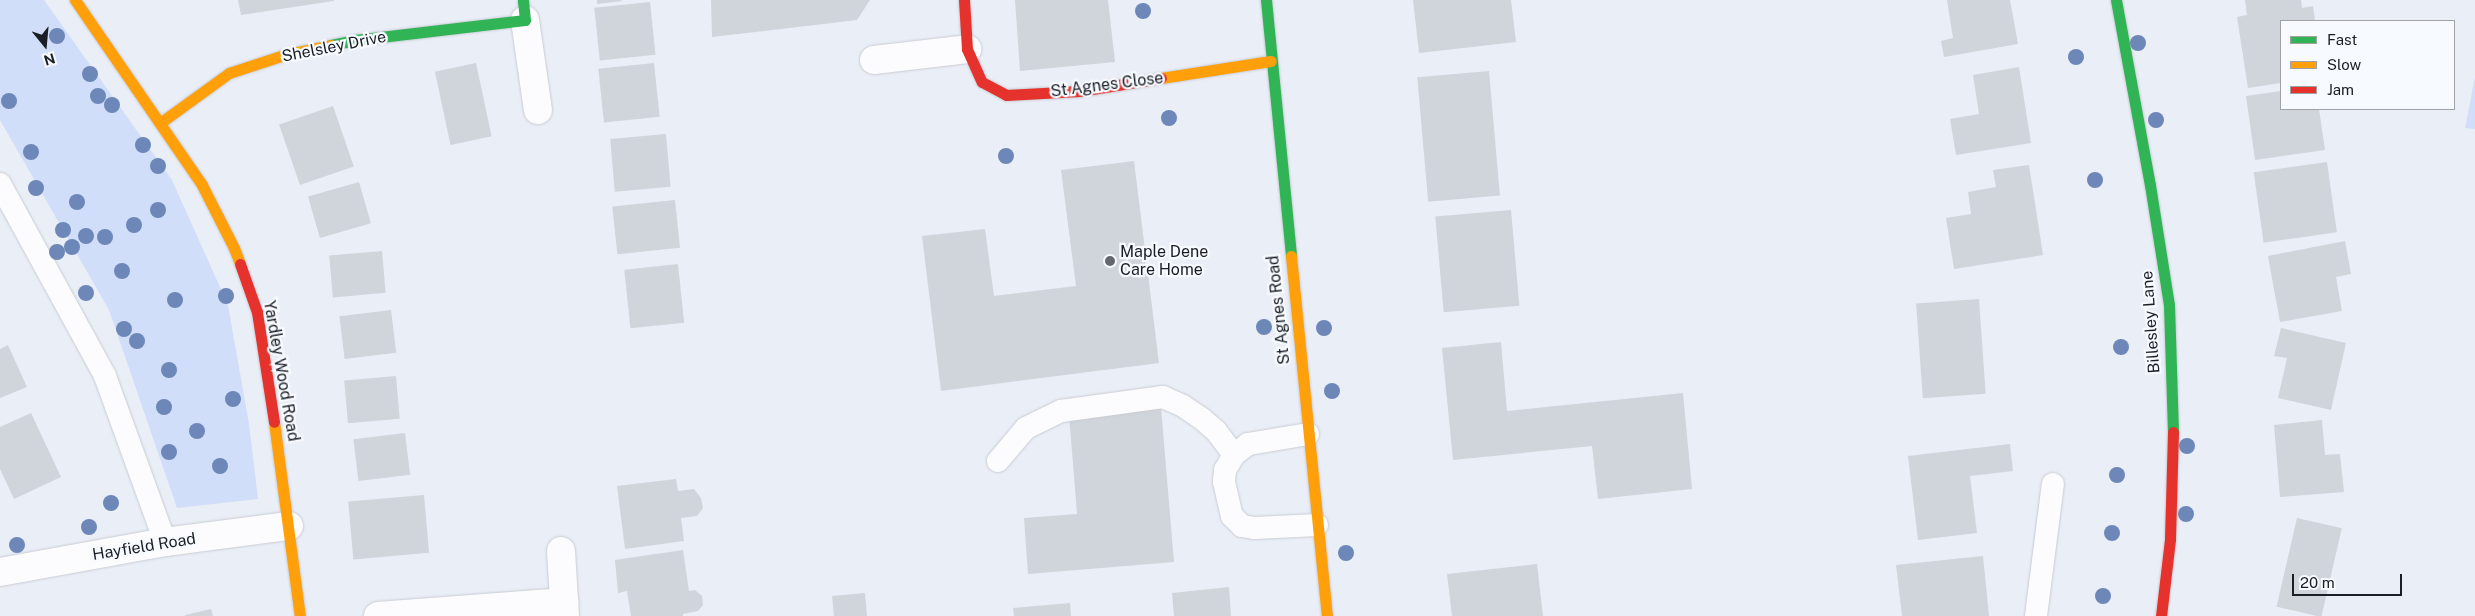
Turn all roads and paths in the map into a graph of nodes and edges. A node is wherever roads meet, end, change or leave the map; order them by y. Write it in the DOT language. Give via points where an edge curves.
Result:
graph roads {
  1 [pos="75,0"];
  2 [pos="964,0"];
  3 [pos="1266,0"];
  4 [pos="2116,0"];
  5 [pos="524,10"];
  6 [pos="967,49"];
  7 [pos="874,60"];
  8 [pos="1271,61"];
  9 [pos="538,110"];
  10 [pos="160,123"];
  11 [pos="0,184"];
  12 [pos="1308,434"];
  13 [pos="1234,455"];
  14 [pos="998,461"];
  15 [pos="2053,484"];
  16 [pos="1318,525"];
  17 [pos="289,526"];
  18 [pos="165,542"];
  19 [pos="561,551"];
  20 [pos="0,572"];
  21 [pos="565,609"];
  22 [pos="300,616"];
  23 [pos="378,616"];
  24 [pos="1327,616"];
  25 [pos="2036,616"];
  26 [pos="2161,616"];
  1 -- 10 [label="street, Yardley Wood Road"];
  2 -- 6 [label="street, St Agnes Close"];
  3 -- 8 [label="street, St Agnes Road"];
  4 -- 26 [label="street, Billesley Lane" via="2169,305 2173,421 2170,539"];
  5 -- 9 [label="street, Shelsley Drive"];
  5 -- 10 [label="street, Shelsley Drive" via="287,54 229,73"];
  6 -- 7 [label="street"];
  6 -- 8 [label="street, St Agnes Close" via="982,82 1006,95 1080,91"];
  8 -- 12 [label="street, St Agnes Road"];
  10 -- 17 [label="street, Yardley Wood Road" via="202,185 234,248 257,312"];
  11 -- 18 [label="lane" via="105,376"];
  12 -- 13 [label="lane" via="1248,444"];
  12 -- 16 [label="street, St Agnes Road"];
  13 -- 14 [label="lane" via="1216,431 1201,418 1163,397 1061,410 1026,428"];
  13 -- 16 [label="lane" via="1225,470 1224,482 1232,516 1242,526"];
  15 -- 25 [label="lane"];
  16 -- 24 [label="street, St Agnes Road"];
  17 -- 18 [label="street, Hayfield Road"];
  17 -- 22 [label="street, Yardley Wood Road"];
  18 -- 20 [label="street, Hayfield Road"];
  19 -- 21 [label="street"];
  21 -- 23 [label="street"];
}
